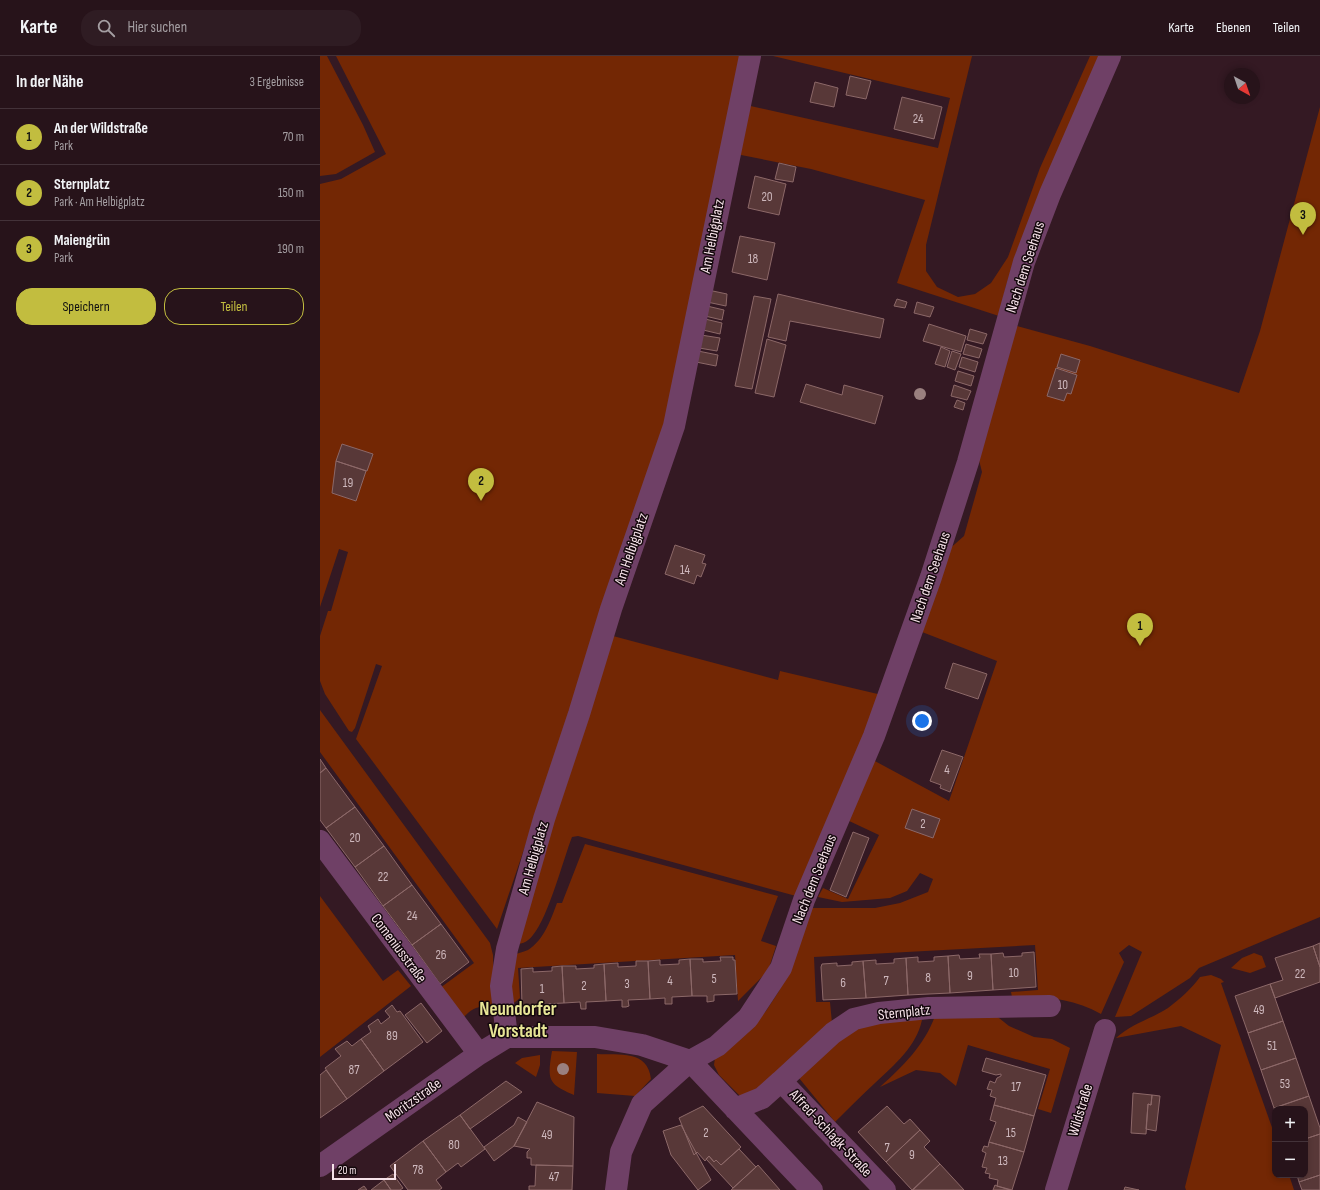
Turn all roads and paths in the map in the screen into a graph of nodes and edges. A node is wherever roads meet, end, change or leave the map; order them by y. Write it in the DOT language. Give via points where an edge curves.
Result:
graph roads {
  1 [pos="750,56"];
  2 [pos="1110,56"];
  3 [pos="320,841"];
  4 [pos="1050,1006"];
  5 [pos="1105,1030"];
  6 [pos="507,1037"];
  7 [pos="479,1054"];
  8 [pos="690,1061"];
  9 [pos="782,1081"];
  10 [pos="735,1109"];
  11 [pos="320,1166"];
  12 [pos="616,1190"];
  13 [pos="812,1190"];
  14 [pos="885,1190"];
  15 [pos="1056,1190"];
  1 -- 6 [label="street, Am Helbigplatz" via="674,426 611,609 544,819 507,949 501,986"];
  2 -- 8 [label="street, Nach dem Seehaus" via="1050,194 1024,262 968,462 931,577 874,736 804,900 781,968 748,1018 717,1046"];
  3 -- 7 [label="street, Comeniusstraße"];
  4 -- 9 [label="street, Sternplatz" via="930,1008 879,1013 854,1019 833,1033"];
  5 -- 15 [label="street, Wildstraße"];
  6 -- 7 [label="street, Moritzstraße"];
  6 -- 8 [label="street" via="595,1037 642,1045"];
  7 -- 11 [label="street, Moritzstraße"];
  8 -- 10 [label="street"];
  8 -- 12 [label="street, Nach dem Seehaus" via="642,1104 621,1152"];
  9 -- 10 [label="street, Alfred-Schlagk-Straße" via="762,1098"];
  9 -- 14 [label="street, Alfred-Schlagk-Straße"];
  10 -- 13 [label="street"];
}
